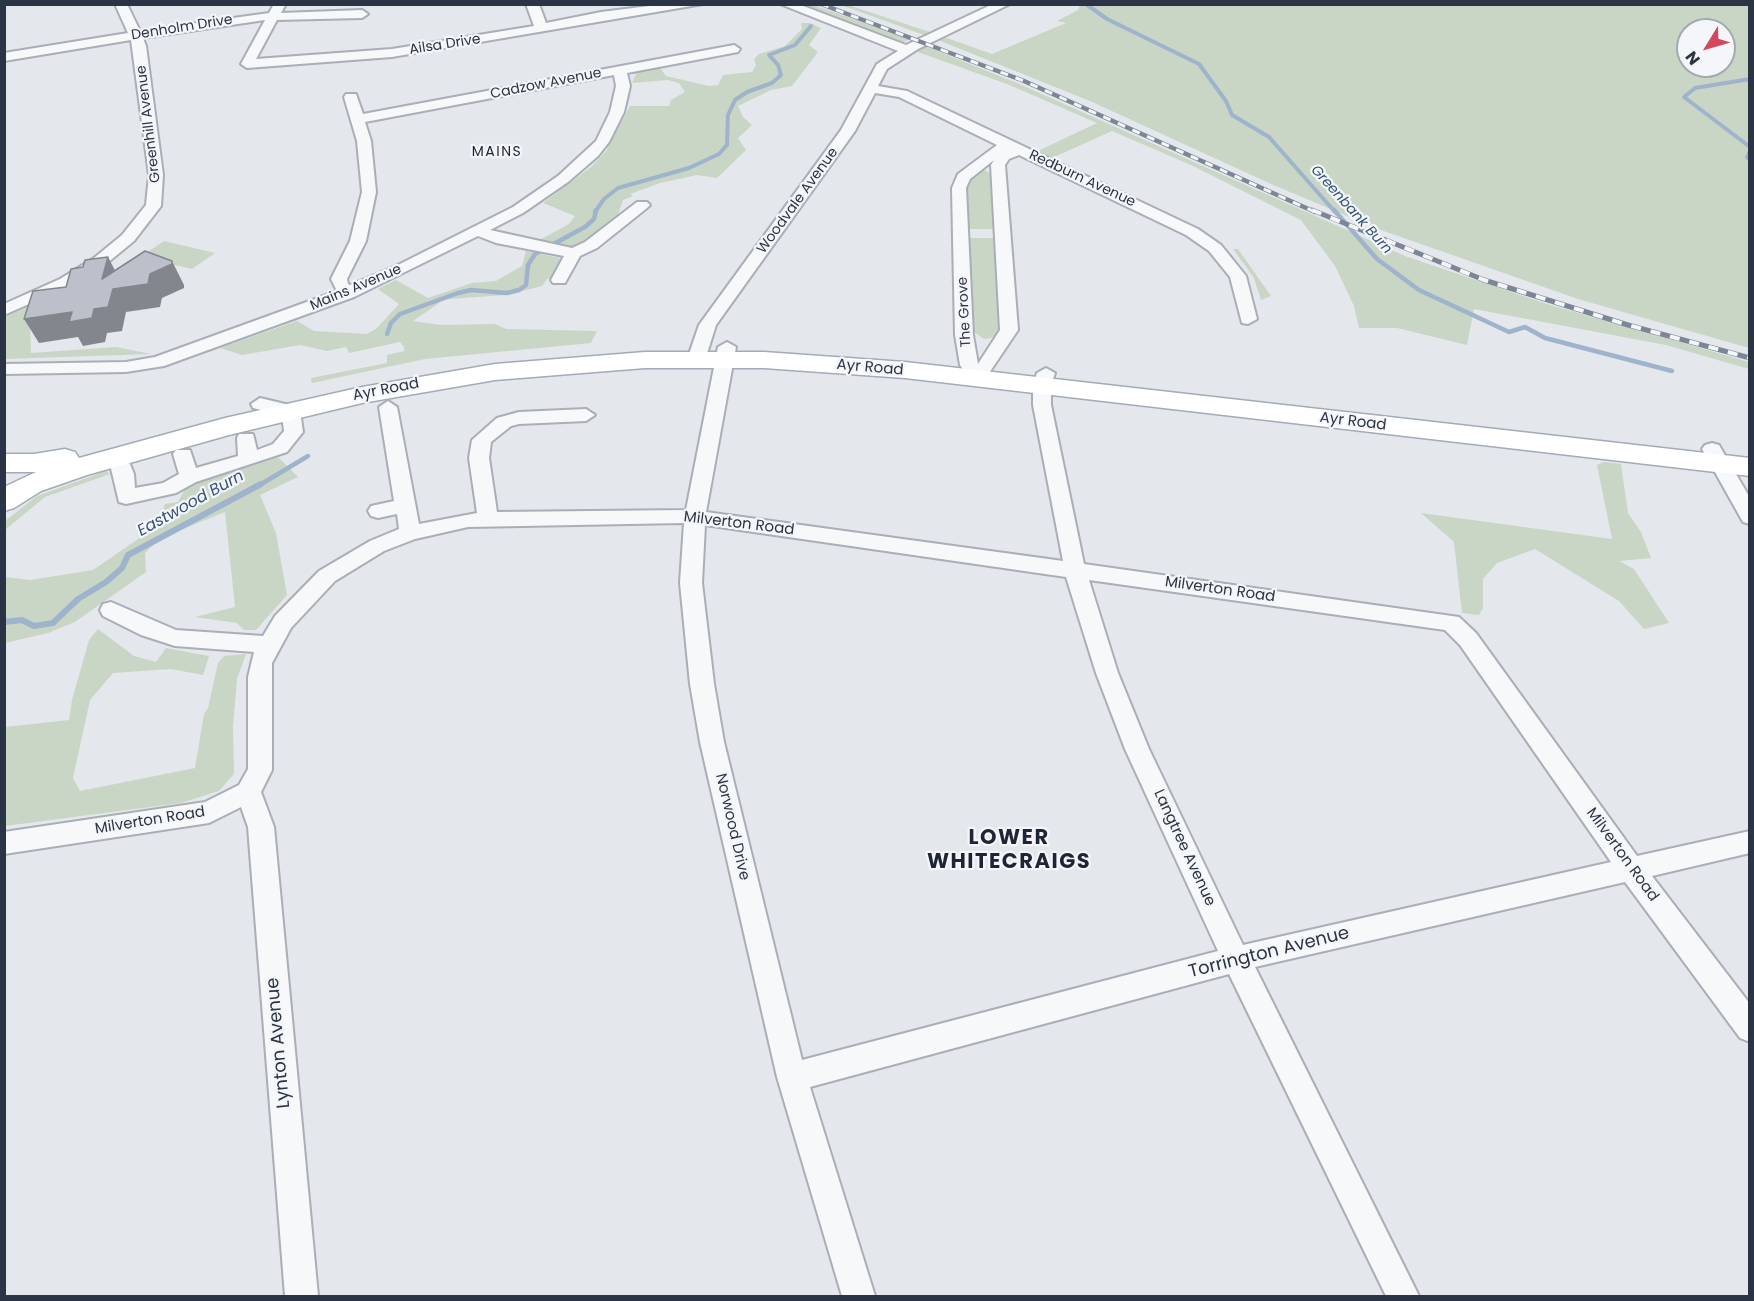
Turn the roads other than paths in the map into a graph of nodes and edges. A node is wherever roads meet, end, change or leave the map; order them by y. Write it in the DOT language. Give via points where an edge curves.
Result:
graph roads {
  1 [pos="121,4"];
  2 [pos="280,4"];
  3 [pos="532,4"];
  4 [pos="697,4"];
  5 [pos="786,4"];
  6 [pos="1004,4"];
  7 [pos="967,8"];
  8 [pos="362,14"];
  9 [pos="985,14"];
  10 [pos="274,17"];
  11 [pos="540,28"];
  12 [pos="137,36"];
  13 [pos="734,49"];
  14 [pos="907,50"];
  15 [pos="4,57"];
  16 [pos="620,71"];
  17 [pos="872,89"];
  18 [pos="351,97"];
  19 [pos="358,119"];
  20 [pos="1014,147"];
  21 [pos="642,205"];
  22 [pos="478,231"];
  23 [pos="961,233"];
  24 [pos="991,234"];
  25 [pos="574,253"];
  26 [pos="559,280"];
  27 [pos="348,293"];
  28 [pos="4,310"];
  29 [pos="1248,319"];
  30 [pos="697,353"];
  31 [pos="726,354"];
  32 [pos="4,369"];
  33 [pos="978,370"];
  34 [pos="1044,379"];
  35 [pos="260,404"];
  36 [pos="388,407"];
  37 [pos="291,411"];
  38 [pos="586,415"];
  39 [pos="246,438"];
  40 [pos="1749,453"];
  41 [pos="183,454"];
  42 [pos="118,456"];
  43 [pos="1717,457"];
  44 [pos="248,460"];
  45 [pos="4,463"];
  46 [pos="1749,467"];
  47 [pos="189,477"];
  48 [pos="4,501"];
  49 [pos="405,505"];
  50 [pos="378,511"];
  51 [pos="695,517"];
  52 [pos="1749,517"];
  53 [pos="488,519"];
  54 [pos="410,533"];
  55 [pos="1075,570"];
  56 [pos="111,610"];
  57 [pos="269,645"];
  58 [pos="248,792"];
  59 [pos="1749,842"];
  60 [pos="4,843"];
  61 [pos="1631,869"];
  62 [pos="1236,959"];
  63 [pos="1749,1028"];
  64 [pos="792,1077"];
  65 [pos="301,1296"];
  66 [pos="858,1296"];
  67 [pos="1403,1296"];
  1 -- 12 [label="street, Greenhill Avenue"];
  2 -- 10 [label="street"];
  3 -- 11 [label="street"];
  4 -- 11 [label="street, Ailsa Drive"];
  5 -- 14 [label="street"];
  6 -- 9 [label="street, Woodvale Avenue"];
  7 -- 9 [label="street"];
  8 -- 10 [label="street, Denholm Drive"];
  9 -- 14 [label="street, Woodvale Avenue"];
  10 -- 11 [label="street, Ailsa Drive" via="247,64 392,53"];
  10 -- 12 [label="street, Denholm Drive" via="252,17"];
  12 -- 15 [label="street, Denholm Drive"];
  12 -- 28 [label="street, Greenhill Avenue" via="156,175 153,206 128,238 100,261 66,282"];
  13 -- 16 [label="street, Cadzow Avenue"];
  14 -- 17 [label="street, Woodvale Avenue" via="882,67"];
  16 -- 19 [label="street, Cadzow Avenue"];
  16 -- 22 [label="street, Mains Avenue" via="623,86 617,112 593,153 544,193"];
  17 -- 20 [label="street, Redburn Avenue" via="902,94"];
  17 -- 30 [label="street, Woodvale Avenue" via="838,146 716,314"];
  18 -- 19 [label="street"];
  19 -- 27 [label="street" via="368,159 369,192 358,241 339,279"];
  20 -- 23 [label="street, The Grove" via="963,177 959,188"];
  20 -- 24 [label="street, The Grove" via="998,165"];
  20 -- 29 [label="street, Redburn Avenue" via="1153,212 1205,241 1239,276"];
  21 -- 25 [label="street" via="591,245"];
  22 -- 25 [label="street"];
  22 -- 27 [label="street, Mains Avenue"];
  23 -- 24 [label="street"];
  23 -- 33 [label="street, The Grove" via="963,320"];
  24 -- 33 [label="street, The Grove" via="1009,330"];
  25 -- 26 [label="street"];
  27 -- 32 [label="street, Mains Avenue" via="198,350 147,365"];
  30 -- 31 [label="main road, Ayr Road"];
  30 -- 35 [label="main road, Ayr Road" via="596,348 498,357 398,373"];
  30 -- 37 [label="main road, Ayr Road" via="423,382"];
  31 -- 33 [label="main road, Ayr Road" via="841,365"];
  31 -- 51 [label="street, Norwood Drive"];
  33 -- 34 [label="main road, Ayr Road"];
  34 -- 43 [label="main road, Ayr Road"];
  34 -- 55 [label="street, Langtree Avenue" via="1042,405"];
  35 -- 37 [label="street"];
  35 -- 45 [label="main road, Ayr Road" via="69,457"];
  36 -- 49 [label="street"];
  37 -- 42 [label="main road, Ayr Road"];
  37 -- 44 [label="street" via="294,432 289,440 280,448"];
  38 -- 53 [label="street" via="520,408 482,440 479,458"];
  39 -- 44 [label="street"];
  40 -- 43 [label="main road, Ayr Road"];
  41 -- 47 [label="street"];
  42 -- 47 [label="street" via="126,497 169,488"];
  42 -- 48 [label="main road, Ayr Road" via="40,481"];
  43 -- 46 [label="main road, Ayr Road"];
  43 -- 52 [label="street"];
  44 -- 47 [label="street"];
  49 -- 50 [label="street"];
  49 -- 54 [label="street"];
  51 -- 53 [label="street, Milverton Road"];
  51 -- 55 [label="street, Milverton Road"];
  51 -- 64 [label="street, Norwood Drive" via="691,583 712,742"];
  53 -- 54 [label="street, Milverton Road"];
  54 -- 57 [label="street, Milverton Road" via="377,546 327,576 283,622"];
  55 -- 61 [label="street, Milverton Road" via="1451,622 1468,639"];
  55 -- 62 [label="street, Langtree Avenue" via="1107,673 1137,749"];
  56 -- 57 [label="street" via="175,638"];
  57 -- 58 [label="street, Milverton Road" via="259,677 260,770"];
  58 -- 60 [label="street, Milverton Road" via="209,812"];
  58 -- 65 [label="street, Lynton Avenue" via="261,828"];
  59 -- 61 [label="street, Torrington Avenue"];
  61 -- 62 [label="street, Torrington Avenue"];
  61 -- 63 [label="street, Milverton Road"];
  62 -- 64 [label="street, Torrington Avenue"];
  62 -- 67 [label="street, Langtree Avenue"];
  64 -- 66 [label="street, Norwood Drive"];
}
